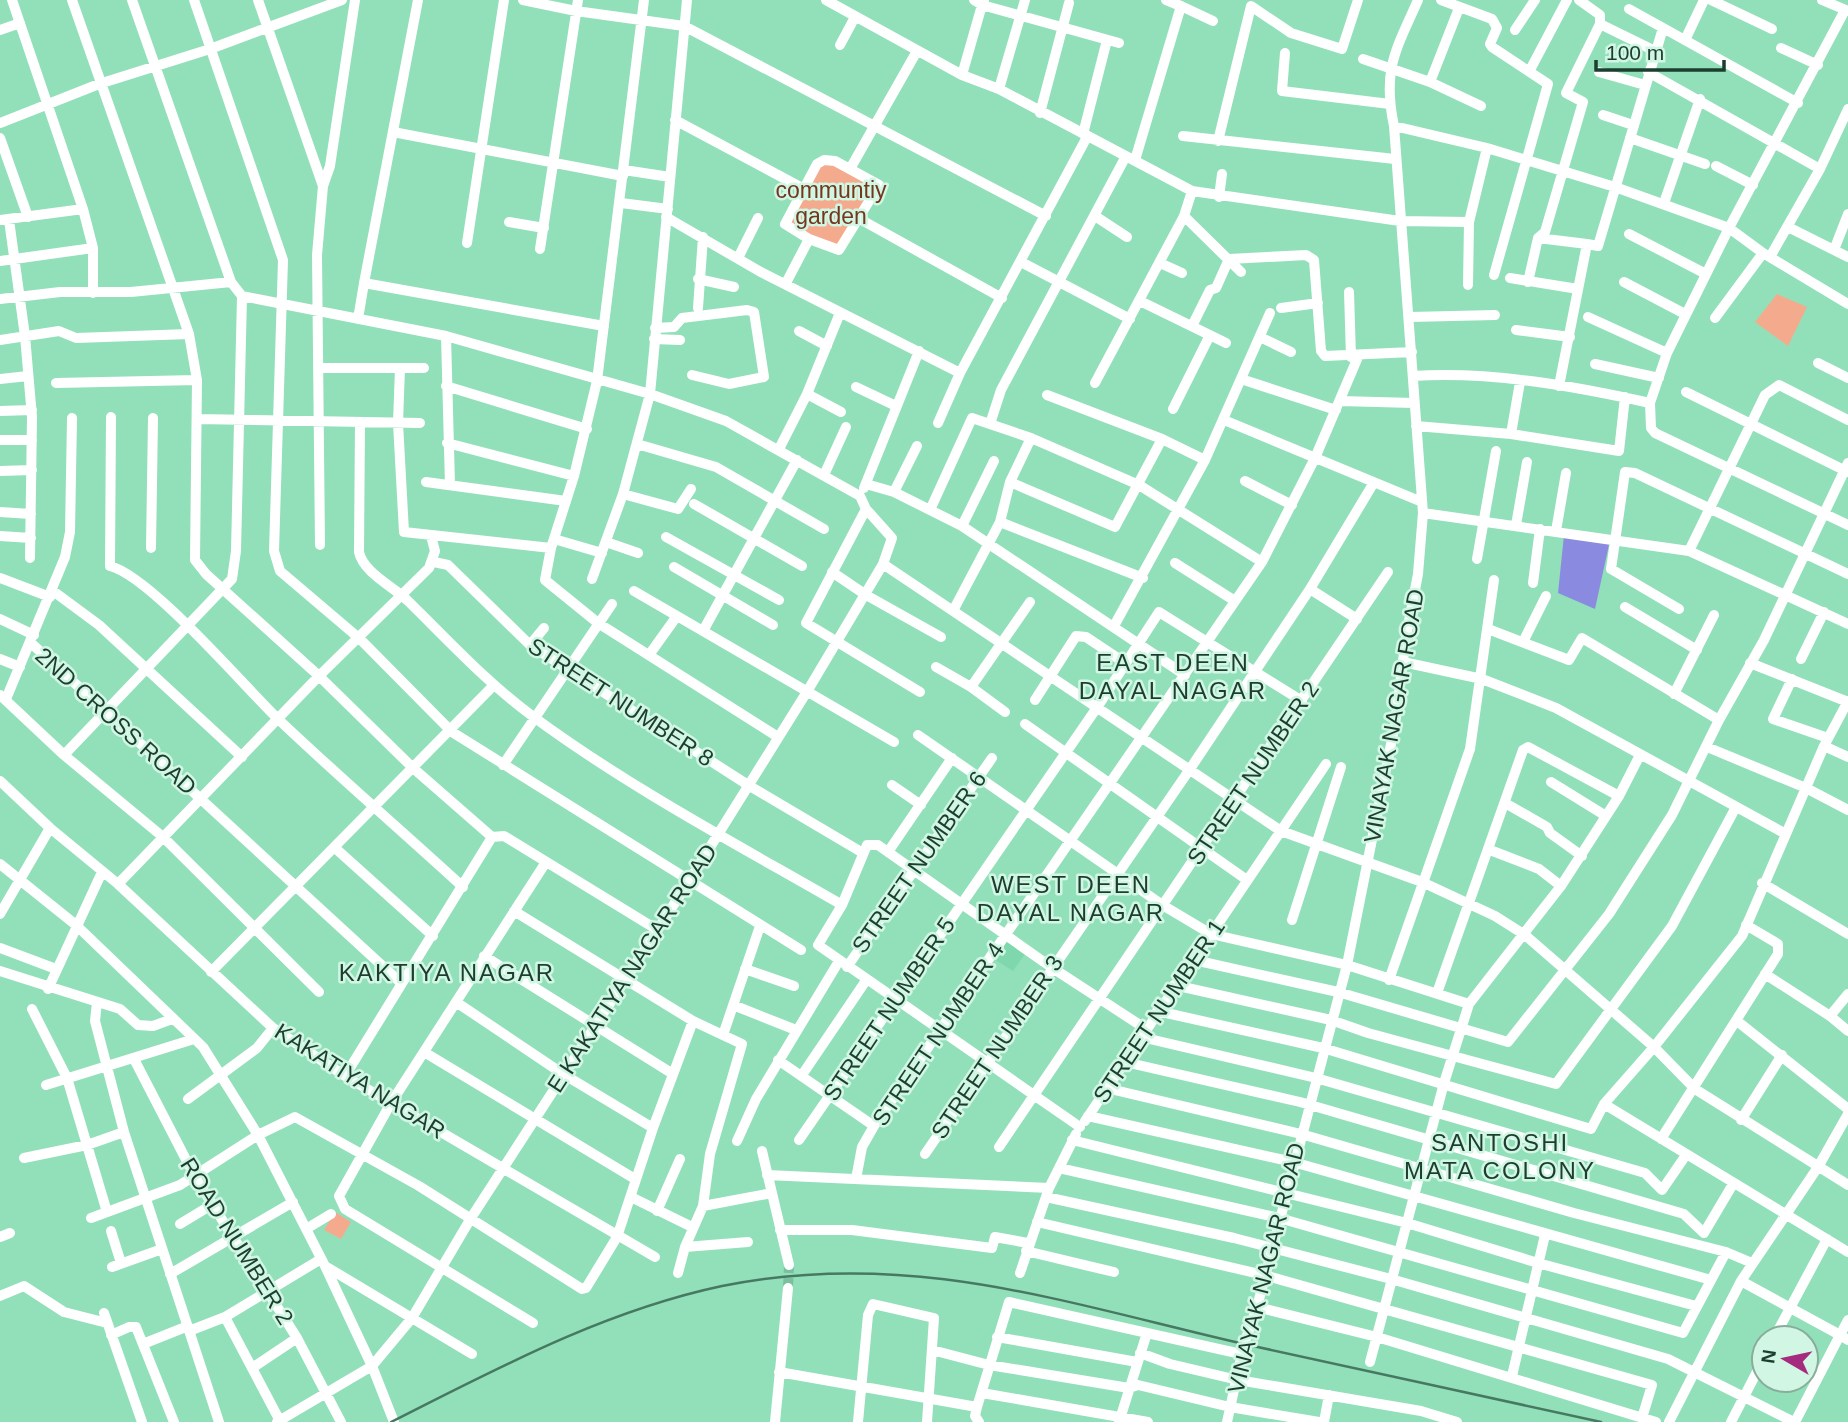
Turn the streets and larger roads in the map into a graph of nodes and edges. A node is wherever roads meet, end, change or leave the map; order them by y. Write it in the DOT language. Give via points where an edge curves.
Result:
graph roads {
  1 [pos="12,0"];
  2 [pos="72,0"];
  3 [pos="132,0"];
  4 [pos="194,0"];
  5 [pos="258,0"];
  6 [pos="342,0"];
  7 [pos="355,0"];
  8 [pos="418,0"];
  9 [pos="505,0"];
  10 [pos="523,0"];
  11 [pos="644,0"];
  12 [pos="687,0"];
  13 [pos="826,0"];
  14 [pos="1025,0"];
  15 [pos="1166,0"];
  16 [pos="1358,0"];
  17 [pos="1418,0"];
  18 [pos="1441,0"];
  19 [pos="1535,0"];
  20 [pos="1567,0"];
  21 [pos="1579,0"];
  22 [pos="1704,0"];
  23 [pos="1711,0"];
  24 [pos="1822,0"];
  25 [pos="980,2"];
  26 [pos="1069,3"];
  27 [pos="319,4"];
  28 [pos="577,6"];
  29 [pos="1181,6"];
  30 [pos="1462,6"];
  31 [pos="1629,9"];
  32 [pos="1847,10"];
  33 [pos="855,17"];
  34 [pos="1021,17"];
  35 [pos="641,20"];
  36 [pos="1213,21"];
  37 [pos="20,23"];
  38 [pos="1600,24"];
  39 [pos="684,26"];
  40 [pos="267,27"];
  41 [pos="1061,28"];
  42 [pos="1663,28"];
  43 [pos="1772,29"];
  44 [pos="0,30"];
  45 [pos="1515,30"];
  46 [pos="1107,40"];
  47 [pos="1685,40"];
  48 [pos="1119,43"];
  49 [pos="839,45"];
  50 [pos="1781,48"];
  51 [pos="210,49"];
  52 [pos="916,51"];
  53 [pos="1655,51"];
  54 [pos="1285,53"];
  55 [pos="1363,59"];
  56 [pos="154,65"];
  57 [pos="1818,65"];
  58 [pos="1390,66"];
  59 [pos="1530,70"];
  60 [pos="1600,72"];
  61 [pos="1648,72"];
  62 [pos="962,75"];
  63 [pos="1430,82"];
  64 [pos="99,84"];
  65 [pos="1645,85"];
  66 [pos="999,89"];
  67 [pos="1700,99"];
  68 [pos="49,103"];
  69 [pos="1798,103"];
  70 [pos="1390,104"];
  71 [pos="1481,106"];
  72 [pos="1848,109"];
  73 [pos="1040,113"];
  74 [pos="1603,114"];
  75 [pos="675,120"];
  76 [pos="0,123"];
  77 [pos="1633,125"];
  78 [pos="874,126"];
  79 [pos="1394,126"];
  80 [pos="393,132"];
  81 [pos="1836,134"];
  82 [pos="1085,136"];
  83 [pos="1183,136"];
  84 [pos="0,138"];
  85 [pos="1630,138"];
  86 [pos="1848,140"];
  87 [pos="1218,141"];
  88 [pos="1775,143"];
  89 [pos="1487,148"];
  90 [pos="483,150"];
  91 [pos="1681,153"];
  92 [pos="1130,158"];
  93 [pos="1395,159"];
  94 [pos="1525,162"];
  95 [pos="552,165"];
  96 [pos="850,169"];
  97 [pos="1820,169"];
  98 [pos="1561,172"];
  99 [pos="624,173"];
  100 [pos="1222,174"];
  101 [pos="670,177"];
  102 [pos="1753,185"];
  103 [pos="323,186"];
  104 [pos="1615,187"];
  105 [pos="804,189"];
  106 [pos="1192,191"];
  107 [pos="1219,197"];
  108 [pos="621,203"];
  109 [pos="1664,203"];
  110 [pos="83,209"];
  111 [pos="667,213"];
  112 [pos="1848,214"];
  113 [pos="1045,216"];
  114 [pos="1094,216"];
  115 [pos="1184,216"];
  116 [pos="28,217"];
  117 [pos="758,218"];
  118 [pos="858,218"];
  119 [pos="4,220"];
  120 [pos="1400,220"];
  121 [pos="509,222"];
  122 [pos="1469,222"];
  123 [pos="1788,227"];
  124 [pos="544,228"];
  125 [pos="1729,228"];
  126 [pos="1629,234"];
  127 [pos="703,237"];
  128 [pos="1127,237"];
  129 [pos="1538,238"];
  130 [pos="809,239"];
  131 [pos="467,243"];
  132 [pos="1587,244"];
  133 [pos="93,248"];
  134 [pos="540,249"];
  135 [pos="1834,250"];
  136 [pos="1766,255"];
  137 [pos="1848,257"];
  138 [pos="737,258"];
  139 [pos="13,259"];
  140 [pos="1228,259"];
  141 [pos="0,261"];
  142 [pos="1021,262"];
  143 [pos="1160,262"];
  144 [pos="1241,272"];
  145 [pos="1182,274"];
  146 [pos="1706,274"];
  147 [pos="1494,275"];
  148 [pos="1510,278"];
  149 [pos="698,279"];
  150 [pos="231,282"];
  151 [pos="1528,282"];
  152 [pos="1624,282"];
  153 [pos="364,283"];
  154 [pos="786,284"];
  155 [pos="1060,284"];
  156 [pos="1468,285"];
  157 [pos="171,287"];
  158 [pos="734,287"];
  159 [pos="1578,289"];
  160 [pos="1349,292"];
  161 [pos="93,293"];
  162 [pos="242,296"];
  163 [pos="19,297"];
  164 [pos="1002,298"];
  165 [pos="0,299"];
  166 [pos="1140,301"];
  167 [pos="1318,303"];
  168 [pos="1848,304"];
  169 [pos="283,305"];
  170 [pos="698,308"];
  171 [pos="320,311"];
  172 [pos="840,313"];
  173 [pos="1685,314"];
  174 [pos="1495,315"];
  175 [pos="1410,317"];
  176 [pos="1588,317"];
  177 [pos="358,318"];
  178 [pos="1715,318"];
  179 [pos="1130,319"];
  180 [pos="604,326"];
  181 [pos="1192,326"];
  182 [pos="1516,330"];
  183 [pos="799,331"];
  184 [pos="655,333"];
  185 [pos="189,334"];
  186 [pos="1210,335"];
  187 [pos="25,336"];
  188 [pos="446,336"];
  189 [pos="1260,337"];
  190 [pos="1570,337"];
  191 [pos="0,340"];
  192 [pos="680,340"];
  193 [pos="1226,344"];
  194 [pos="827,346"];
  195 [pos="919,351"];
  196 [pos="1291,352"];
  197 [pos="1412,352"];
  198 [pos="1667,353"];
  199 [pos="1354,357"];
  200 [pos="1818,363"];
  201 [pos="1595,364"];
  202 [pos="318,368"];
  203 [pos="400,368"];
  204 [pos="424,368"];
  205 [pos="960,373"];
  206 [pos="692,375"];
  207 [pos="28,376"];
  208 [pos="1413,376"];
  209 [pos="1659,378"];
  210 [pos="1848,378"];
  211 [pos="0,379"];
  212 [pos="1241,379"];
  213 [pos="197,380"];
  214 [pos="597,382"];
  215 [pos="1520,382"];
  216 [pos="56,383"];
  217 [pos="1095,383"];
  218 [pos="446,386"];
  219 [pos="1559,386"];
  220 [pos="856,387"];
  221 [pos="1686,392"];
  222 [pos="650,394"];
  223 [pos="807,394"];
  224 [pos="1047,395"];
  225 [pos="1625,397"];
  226 [pos="1414,403"];
  227 [pos="1650,403"];
  228 [pos="896,406"];
  229 [pos="1338,406"];
  230 [pos="1173,409"];
  231 [pos="32,410"];
  232 [pos="0,411"];
  233 [pos="841,412"];
  234 [pos="111,417"];
  235 [pos="72,418"];
  236 [pos="153,418"];
  237 [pos="197,419"];
  238 [pos="1224,420"];
  239 [pos="1848,420"];
  240 [pos="239,421"];
  241 [pos="276,421"];
  242 [pos="320,421"];
  243 [pos="360,422"];
  244 [pos="398,423"];
  245 [pos="420,423"];
  246 [pos="938,423"];
  247 [pos="990,424"];
  248 [pos="1751,425"];
  249 [pos="1416,426"];
  250 [pos="846,427"];
  251 [pos="587,429"];
  252 [pos="1511,435"];
  253 [pos="1031,438"];
  254 [pos="0,439"];
  255 [pos="1162,439"];
  256 [pos="32,440"];
  257 [pos="447,443"];
  258 [pos="637,444"];
  259 [pos="917,446"];
  260 [pos="779,449"];
  261 [pos="1496,451"];
  262 [pos="1315,458"];
  263 [pos="797,460"];
  264 [pos="1205,460"];
  265 [pos="994,461"];
  266 [pos="1527,462"];
  267 [pos="1730,469"];
  268 [pos="1847,469"];
  269 [pos="32,470"];
  270 [pos="0,471"];
  271 [pos="1566,473"];
  272 [pos="824,475"];
  273 [pos="574,476"];
  274 [pos="1245,481"];
  275 [pos="426,482"];
  276 [pos="1010,482"];
  277 [pos="866,484"];
  278 [pos="1373,484"];
  279 [pos="450,485"];
  280 [pos="1139,485"];
  281 [pos="691,489"];
  282 [pos="894,492"];
  283 [pos="623,494"];
  284 [pos="860,496"];
  285 [pos="774,500"];
  286 [pos="566,501"];
  287 [pos="694,504"];
  288 [pos="1292,505"];
  289 [pos="1422,507"];
  290 [pos="866,509"];
  291 [pos="1180,509"];
  292 [pos="930,510"];
  293 [pos="1710,510"];
  294 [pos="0,512"];
  295 [pos="32,514"];
  296 [pos="1825,515"];
  297 [pos="1484,520"];
  298 [pos="1000,522"];
  299 [pos="1516,525"];
  300 [pos="1848,525"];
  301 [pos="962,526"];
  302 [pos="824,529"];
  303 [pos="1540,530"];
  304 [pos="1556,531"];
  305 [pos="0,536"];
  306 [pos="431,536"];
  307 [pos="666,537"];
  308 [pos="32,538"];
  309 [pos="754,538"];
  310 [pos="1613,538"];
  311 [pos="989,543"];
  312 [pos="552,544"];
  313 [pos="320,545"];
  314 [pos="604,547"];
  315 [pos="151,548"];
  316 [pos="1689,551"];
  317 [pos="638,553"];
  318 [pos="1806,555"];
  319 [pos="30,558"];
  320 [pos="1477,559"];
  321 [pos="434,562"];
  322 [pos="1262,562"];
  323 [pos="1175,563"];
  324 [pos="883,564"];
  325 [pos="674,566"];
  326 [pos="802,566"];
  327 [pos="832,572"];
  328 [pos="1388,572"];
  329 [pos="733,574"];
  330 [pos="1848,574"];
  331 [pos="0,578"];
  332 [pos="592,579"];
  333 [pos="1143,579"];
  334 [pos="1494,580"];
  335 [pos="1533,583"];
  336 [pos="223,588"];
  337 [pos="1310,589"];
  338 [pos="634,591"];
  339 [pos="52,594"];
  340 [pos="866,595"];
  341 [pos="403,596"];
  342 [pos="721,596"];
  343 [pos="1546,596"];
  344 [pos="1784,597"];
  345 [pos="779,600"];
  346 [pos="1235,601"];
  347 [pos="1030,602"];
  348 [pos="612,604"];
  349 [pos="1625,607"];
  350 [pos="1679,609"];
  351 [pos="954,610"];
  352 [pos="1824,612"];
  353 [pos="1714,615"];
  354 [pos="677,616"];
  355 [pos="0,619"];
  356 [pos="1357,619"];
  357 [pos="598,623"];
  358 [pos="1848,624"];
  359 [pos="772,625"];
  360 [pos="1114,626"];
  361 [pos="188,627"];
  362 [pos="544,628"];
  363 [pos="1488,629"];
  364 [pos="703,631"];
  365 [pos="941,637"];
  366 [pos="33,639"];
  367 [pos="360,639"];
  368 [pos="836,642"];
  369 [pos="1208,642"];
  370 [pos="1523,642"];
  371 [pos="1003,643"];
  372 [pos="1138,643"];
  373 [pos="530,645"];
  374 [pos="1696,650"];
  375 [pos="649,655"];
  376 [pos="0,659"];
  377 [pos="1801,659"];
  378 [pos="1403,662"];
  379 [pos="1125,663"];
  380 [pos="1750,663"];
  381 [pos="20,667"];
  382 [pos="936,667"];
  383 [pos="568,669"];
  384 [pos="147,670"];
  385 [pos="1256,670"];
  386 [pos="1185,674"];
  387 [pos="1050,675"];
  388 [pos="319,676"];
  389 [pos="1482,679"];
  390 [pos="1791,679"];
  391 [pos="495,685"];
  392 [pos="971,687"];
  393 [pos="808,691"];
  394 [pos="920,692"];
  395 [pos="1674,694"];
  396 [pos="3,697"];
  397 [pos="1035,700"];
  398 [pos="1302,701"];
  399 [pos="1848,701"];
  400 [pos="1098,706"];
  401 [pos="1005,712"];
  402 [pos="105,713"];
  403 [pos="533,718"];
  404 [pos="279,719"];
  405 [pos="1719,720"];
  406 [pos="1025,724"];
  407 [pos="452,732"];
  408 [pos="918,735"];
  409 [pos="778,737"];
  410 [pos="1143,737"];
  411 [pos="894,742"];
  412 [pos="1826,742"];
  413 [pos="1707,747"];
  414 [pos="1065,753"];
  415 [pos="64,755"];
  416 [pos="1640,755"];
  417 [pos="242,757"];
  418 [pos="1848,757"];
  419 [pos="952,758"];
  420 [pos="992,758"];
  421 [pos="1326,764"];
  422 [pos="503,765"];
  423 [pos="1341,767"];
  424 [pos="413,768"];
  425 [pos="1190,769"];
  426 [pos="979,776"];
  427 [pos="0,781"];
  428 [pos="1551,782"];
  429 [pos="1689,782"];
  430 [pos="1110,784"];
  431 [pos="748,785"];
  432 [pos="892,785"];
  433 [pos="1806,788"];
  434 [pos="1619,796"];
  435 [pos="202,798"];
  436 [pos="1235,799"];
  437 [pos="1505,803"];
  438 [pos="921,805"];
  439 [pos="374,806"];
  440 [pos="1736,807"];
  441 [pos="1027,810"];
  442 [pos="1848,810"];
  443 [pos="1606,816"];
  444 [pos="1157,817"];
  445 [pos="50,828"];
  446 [pos="1281,831"];
  447 [pos="718,834"];
  448 [pos="1786,834"];
  449 [pos="163,837"];
  450 [pos="492,837"];
  451 [pos="1071,841"];
  452 [pos="1316,844"];
  453 [pos="334,847"];
  454 [pos="1202,848"];
  455 [pos="1490,850"];
  456 [pos="888,852"];
  457 [pos="863,853"];
  458 [pos="1581,856"];
  459 [pos="546,862"];
  460 [pos="1369,863"];
  461 [pos="0,864"];
  462 [pos="913,871"];
  463 [pos="102,872"];
  464 [pos="1118,873"];
  465 [pos="21,880"];
  466 [pos="1247,880"];
  467 [pos="689,881"];
  468 [pos="1422,882"];
  469 [pos="1762,883"];
  470 [pos="118,884"];
  471 [pos="293,886"];
  472 [pos="1561,886"];
  473 [pos="463,887"];
  474 [pos="961,903"];
  475 [pos="842,905"];
  476 [pos="1471,905"];
  477 [pos="1164,906"];
  478 [pos="514,911"];
  479 [pos="0,914"];
  480 [pos="1292,920"];
  481 [pos="76,925"];
  482 [pos="1746,925"];
  483 [pos="760,926"];
  484 [pos="253,929"];
  485 [pos="656,929"];
  486 [pos="1212,934"];
  487 [pos="1848,934"];
  488 [pos="1525,935"];
  489 [pos="433,936"];
  490 [pos="1006,936"];
  491 [pos="0,947"];
  492 [pos="801,950"];
  493 [pos="484,956"];
  494 [pos="1194,960"];
  495 [pos="843,964"];
  496 [pos="1347,965"];
  497 [pos="1052,967"];
  498 [pos="55,969"];
  499 [pos="745,969"];
  500 [pos="1567,970"];
  501 [pos="0,971"];
  502 [pos="211,972"];
  503 [pos="1765,974"];
  504 [pos="624,979"];
  505 [pos="867,979"];
  506 [pos="1389,980"];
  507 [pos="401,983"];
  508 [pos="1174,985"];
  509 [pos="794,986"];
  510 [pos="48,989"];
  511 [pos="319,992"];
  512 [pos="1338,992"];
  513 [pos="1437,993"];
  514 [pos="1848,994"];
  515 [pos="896,998"];
  516 [pos="1097,998"];
  517 [pos="97,1002"];
  518 [pos="456,1002"];
  519 [pos="1469,1004"];
  520 [pos="733,1005"];
  521 [pos="32,1009"];
  522 [pos="1611,1009"];
  523 [pos="1157,1011"];
  524 [pos="1830,1016"];
  525 [pos="172,1019"];
  526 [pos="1331,1020"];
  527 [pos="693,1021"];
  528 [pos="1737,1021"];
  529 [pos="594,1024"];
  530 [pos="273,1028"];
  531 [pos="1460,1028"];
  532 [pos="796,1030"];
  533 [pos="941,1030"];
  534 [pos="1848,1031"];
  535 [pos="1144,1033"];
  536 [pos="723,1035"];
  537 [pos="194,1039"];
  538 [pos="1654,1047"];
  539 [pos="1323,1048"];
  540 [pos="424,1052"];
  541 [pos="1452,1055"];
  542 [pos="1782,1055"];
  543 [pos="134,1059"];
  544 [pos="778,1059"];
  545 [pos="988,1062"];
  546 [pos="1125,1062"];
  547 [pos="109,1068"];
  548 [pos="563,1074"];
  549 [pos="673,1074"];
  550 [pos="220,1075"];
  551 [pos="802,1075"];
  552 [pos="345,1076"];
  553 [pos="1316,1077"];
  554 [pos="67,1078"];
  555 [pos="1444,1083"];
  556 [pos="46,1086"];
  557 [pos="1106,1088"];
  558 [pos="1695,1089"];
  559 [pos="830,1093"];
  560 [pos="1034,1093"];
  561 [pos="187,1099"];
  562 [pos="391,1103"];
  563 [pos="1604,1104"];
  564 [pos="1309,1105"];
  565 [pos="1848,1109"];
  566 [pos="1437,1111"];
  567 [pos="1848,1114"];
  568 [pos="1088,1116"];
  569 [pos="534,1119"];
  570 [pos="1741,1120"];
  571 [pos="874,1126"];
  572 [pos="1080,1127"];
  573 [pos="653,1128"];
  574 [pos="124,1132"];
  575 [pos="1301,1134"];
  576 [pos="258,1135"];
  577 [pos="1661,1139"];
  578 [pos="799,1140"];
  579 [pos="1072,1140"];
  580 [pos="1429,1140"];
  581 [pos="737,1141"];
  582 [pos="87,1146"];
  583 [pos="999,1146"];
  584 [pos="762,1151"];
  585 [pos="362,1154"];
  586 [pos="925,1154"];
  587 [pos="1686,1156"];
  588 [pos="24,1158"];
  589 [pos="680,1159"];
  590 [pos="1293,1162"];
  591 [pos="1422,1167"];
  592 [pos="1818,1167"];
  593 [pos="1059,1168"];
  594 [pos="502,1170"];
  595 [pos="768,1175"];
  596 [pos="195,1177"];
  597 [pos="635,1179"];
  598 [pos="856,1179"];
  599 [pos="1733,1184"];
  600 [pos="1848,1185"];
  601 [pos="1286,1191"];
  602 [pos="1048,1192"];
  603 [pos="772,1193"];
  604 [pos="1414,1195"];
  605 [pos="631,1197"];
  606 [pos="145,1199"];
  607 [pos="292,1202"];
  608 [pos="213,1204"];
  609 [pos="703,1206"];
  610 [pos="657,1211"];
  611 [pos="107,1212"];
  612 [pos="331,1214"];
  613 [pos="1787,1214"];
  614 [pos="91,1218"];
  615 [pos="1279,1218"];
  616 [pos="471,1219"];
  617 [pos="1037,1222"];
  618 [pos="1407,1223"];
  619 [pos="180,1224"];
  620 [pos="692,1227"];
  621 [pos="306,1229"];
  622 [pos="780,1230"];
  623 [pos="111,1231"];
  624 [pos="1545,1235"];
  625 [pos="234,1237"];
  626 [pos="617,1237"];
  627 [pos="1827,1239"];
  628 [pos="748,1242"];
  629 [pos="685,1247"];
  630 [pos="1027,1247"];
  631 [pos="1272,1248"];
  632 [pos="162,1249"];
  633 [pos="1399,1252"];
  634 [pos="1726,1252"];
  635 [pos="1848,1252"];
  636 [pos="655,1257"];
  637 [pos="323,1263"];
  638 [pos="1538,1263"];
  639 [pos="1752,1263"];
  640 [pos="442,1265"];
  641 [pos="789,1265"];
  642 [pos="1114,1272"];
  643 [pos="678,1273"];
  644 [pos="1020,1273"];
  645 [pos="170,1274"];
  646 [pos="1264,1275"];
  647 [pos="1391,1279"];
  648 [pos="1711,1280"];
  649 [pos="1741,1281"];
  650 [pos="788,1288"];
  651 [pos="1532,1289"];
  652 [pos="268,1290"];
  653 [pos="0,1296"];
  654 [pos="1696,1306"];
  655 [pos="1257,1307"];
  656 [pos="1790,1307"];
  657 [pos="1384,1308"];
  658 [pos="225,1317"];
  659 [pos="412,1318"];
  660 [pos="1526,1318"];
  661 [pos="1848,1320"];
  662 [pos="533,1323"];
  663 [pos="1781,1324"];
  664 [pos="189,1328"];
  665 [pos="1147,1333"];
  666 [pos="111,1335"];
  667 [pos="997,1337"];
  668 [pos="1377,1337"];
  669 [pos="1844,1337"];
  670 [pos="298,1338"];
  671 [pos="143,1344"];
  672 [pos="1519,1347"];
  673 [pos="932,1350"];
  674 [pos="472,1354"];
  675 [pos="1241,1354"];
  676 [pos="1139,1358"];
  677 [pos="1370,1362"];
  678 [pos="989,1365"];
  679 [pos="372,1366"];
  680 [pos="252,1368"];
  681 [pos="1694,1371"];
  682 [pos="779,1372"];
  683 [pos="1512,1376"];
  684 [pos="1238,1380"];
  685 [pos="1750,1385"];
  686 [pos="861,1388"];
  687 [pos="1129,1388"];
  688 [pos="328,1392"];
  689 [pos="982,1392"];
  690 [pos="1329,1395"];
  691 [pos="1743,1398"];
  692 [pos="928,1399"];
  693 [pos="977,1407"];
  694 [pos="1230,1407"];
  695 [pos="1420,1417"];
  696 [pos="1642,1418"];
  697 [pos="1120,1420"];
  698 [pos="1449,1421"];
  699 [pos="142,1422"];
  700 [pos="174,1422"];
  701 [pos="219,1422"];
  702 [pos="279,1422"];
  703 [pos="341,1422"];
  704 [pos="394,1422"];
  705 [pos="775,1422"];
  706 [pos="858,1422"];
  707 [pos="927,1422"];
  708 [pos="979,1422"];
  709 [pos="1148,1422"];
  710 [pos="1227,1422"];
  711 [pos="1322,1422"];
  712 [pos="1656,1422"];
  713 [pos="1669,1422"];
  714 [pos="1731,1422"];
  715 [pos="1795,1422"];
  1 -- 37 [label="street"];
  2 -- 64 [label="street"];
  3 -- 56 [label="street"];
  4 -- 51 [label="street"];
  5 -- 40 [label="street"];
  6 -- 27 [label="street"];
  7 -- 103 [label="street" via="330,166"];
  8 -- 80 [label="street"];
  9 -- 90 [label="street"];
  10 -- 28 [label="street"];
  11 -- 35 [label="street"];
  12 -- 39 [label="street"];
  13 -- 33 [label="street"];
  14 -- 34 [label="street"];
  15 -- 29 [label="street"];
  16 -- 87 [label="street" via="1342,49 1291,33 1251,6"];
  17 -- 58 [label="street, VINAYAK NAGAR ROAD"];
  18 -- 30 [label="street"];
  19 -- 45 [label="street"];
  20 -- 59 [label="street"];
  21 -- 38 [label="street" via="1600,15"];
  22 -- 47 [label="street"];
  23 -- 43 [label="street"];
  24 -- 32 [label="street"];
  25 -- 34 [label="street"];
  25 -- 62 [label="street"];
  26 -- 41 [label="street"];
  27 -- 40 [label="street"];
  28 -- 35 [label="street"];
  28 -- 95 [label="street"];
  29 -- 36 [label="street"];
  29 -- 92 [label="street"];
  30 -- 59 [label="street" via="1492,19 1497,28 1492,47"];
  30 -- 63 [label="street"];
  31 -- 42 [label="street"];
  32 -- 57 [label="street"];
  33 -- 49 [label="street"];
  33 -- 52 [label="street"];
  34 -- 41 [label="street"];
  34 -- 66 [label="street"];
  35 -- 39 [label="street"];
  35 -- 99 [label="street"];
  37 -- 44 [label="street"];
  37 -- 68 [label="street"];
  38 -- 53 [label="street"];
  38 -- 98 [label="street" via="1566,93 1583,102"];
  39 -- 75 [label="street"];
  39 -- 78 [label="street"];
  40 -- 51 [label="street"];
  40 -- 103 [label="street"];
  41 -- 46 [label="street"];
  41 -- 73 [label="street"];
  42 -- 47 [label="street"];
  42 -- 53 [label="street"];
  46 -- 48 [label="street"];
  46 -- 82 [label="street"];
  47 -- 69 [label="street"];
  50 -- 57 [label="street"];
  51 -- 56 [label="street"];
  51 -- 169 [label="street" via="276,233 284,271"];
  52 -- 62 [label="street"];
  52 -- 78 [label="street"];
  53 -- 61 [label="street"];
  54 -- 70 [label="street" via="1282,91"];
  55 -- 58 [label="street"];
  56 -- 64 [label="street"];
  56 -- 150 [label="street"];
  57 -- 69 [label="street"];
  58 -- 63 [label="street"];
  58 -- 70 [label="street, VINAYAK NAGAR ROAD"];
  59 -- 94 [label="street" via="1548,84"];
  60 -- 65 [label="street"];
  61 -- 65 [label="street"];
  61 -- 67 [label="street"];
  62 -- 66 [label="street"];
  63 -- 71 [label="street"];
  64 -- 68 [label="street"];
  64 -- 157 [label="street"];
  65 -- 77 [label="street"];
  66 -- 73 [label="street"];
  67 -- 88 [label="street"];
  67 -- 91 [label="street"];
  68 -- 76 [label="street"];
  68 -- 110 [label="street"];
  69 -- 88 [label="street"];
  70 -- 79 [label="street, VINAYAK NAGAR ROAD"];
  72 -- 81 [label="street"];
  73 -- 82 [label="street"];
  74 -- 77 [label="street"];
  75 -- 101 [label="street"];
  75 -- 105 [label="street"];
  77 -- 85 [label="street"];
  78 -- 96 [label="street"];
  78 -- 113 [label="street"];
  79 -- 89 [label="street"];
  79 -- 93 [label="street, VINAYAK NAGAR ROAD"];
  80 -- 90 [label="street"];
  80 -- 153 [label="street"];
  81 -- 86 [label="street"];
  81 -- 97 [label="street"];
  82 -- 92 [label="street"];
  82 -- 113 [label="street"];
  83 -- 87 [label="street"];
  84 -- 116 [label="street"];
  85 -- 91 [label="street"];
  85 -- 104 [label="street"];
  87 -- 93 [label="street"];
  88 -- 97 [label="street"];
  88 -- 102 [label="street"];
  89 -- 94 [label="street"];
  89 -- 122 [label="street"];
  90 -- 95 [label="street"];
  90 -- 131 [label="street"];
  91 -- 102 [label="street"];
  91 -- 109 [label="street"];
  92 -- 106 [label="street"];
  92 -- 114 [label="street"];
  93 -- 120 [label="street, VINAYAK NAGAR ROAD"];
  94 -- 98 [label="street"];
  94 -- 147 [label="street"];
  95 -- 99 [label="street"];
  95 -- 124 [label="street"];
  96 -- 105 [label="street" via="824,160"];
  96 -- 118 [label="street" via="879,185"];
  97 -- 123 [label="street"];
  98 -- 104 [label="street"];
  98 -- 129 [label="street" via="1545,232"];
  99 -- 101 [label="street"];
  99 -- 108 [label="street"];
  100 -- 107 [label="street"];
  101 -- 111 [label="street"];
  102 -- 125 [label="street"];
  103 -- 171 [label="street" via="317,255"];
  104 -- 109 [label="street"];
  104 -- 132 [label="street" via="1598,246"];
  105 -- 130 [label="street" via="785,224"];
  106 -- 107 [label="street"];
  106 -- 115 [label="street"];
  107 -- 120 [label="street"];
  108 -- 111 [label="street"];
  108 -- 180 [label="street"];
  109 -- 125 [label="street"];
  110 -- 116 [label="street"];
  110 -- 133 [label="street"];
  111 -- 127 [label="street"];
  111 -- 184 [label="street"];
  112 -- 135 [label="street"];
  113 -- 142 [label="street"];
  114 -- 128 [label="street"];
  114 -- 155 [label="street"];
  115 -- 140 [label="street"];
  115 -- 143 [label="street"];
  116 -- 119 [label="street"];
  117 -- 138 [label="street"];
  118 -- 130 [label="street" via="842,248 832,249"];
  118 -- 164 [label="street"];
  119 -- 139 [label="street"];
  120 -- 122 [label="street"];
  120 -- 175 [label="street, VINAYAK NAGAR ROAD"];
  121 -- 124 [label="street"];
  122 -- 156 [label="street"];
  123 -- 135 [label="street"];
  123 -- 136 [label="street"];
  124 -- 134 [label="street"];
  125 -- 136 [label="street"];
  125 -- 146 [label="street"];
  126 -- 146 [label="street"];
  127 -- 138 [label="street"];
  127 -- 149 [label="street"];
  129 -- 132 [label="street"];
  129 -- 151 [label="street"];
  130 -- 154 [label="street"];
  132 -- 159 [label="street"];
  133 -- 139 [label="street"];
  133 -- 161 [label="street"];
  135 -- 137 [label="street"];
  136 -- 168 [label="street"];
  136 -- 178 [label="street"];
  138 -- 154 [label="street"];
  139 -- 141 [label="street"];
  139 -- 163 [label="street"];
  140 -- 144 [label="street"];
  140 -- 167 [label="street" via="1311,256"];
  140 -- 181 [label="street"];
  142 -- 155 [label="street"];
  142 -- 164 [label="street"];
  143 -- 145 [label="street"];
  143 -- 166 [label="street"];
  146 -- 173 [label="street"];
  148 -- 151 [label="street"];
  149 -- 158 [label="street"];
  149 -- 170 [label="street"];
  150 -- 157 [label="street"];
  150 -- 162 [label="street"];
  151 -- 159 [label="street"];
  152 -- 173 [label="street"];
  153 -- 177 [label="street"];
  153 -- 180 [label="street"];
  154 -- 172 [label="street"];
  155 -- 179 [label="street"];
  155 -- 247 [label="street" via="1001,390"];
  157 -- 161 [label="street"];
  157 -- 185 [label="street"];
  159 -- 190 [label="street"];
  160 -- 199 [label="street"];
  161 -- 163 [label="street"];
  162 -- 169 [label="street"];
  162 -- 240 [label="street"];
  163 -- 165 [label="street"];
  163 -- 187 [label="street"];
  164 -- 205 [label="street"];
  166 -- 179 [label="street"];
  166 -- 181 [label="street"];
  167 -- 189 [label="street" via="1275,310"];
  167 -- 199 [label="street" via="1321,351 1331,358"];
  169 -- 171 [label="street"];
  169 -- 241 [label="street"];
  171 -- 177 [label="street"];
  171 -- 202 [label="street"];
  172 -- 194 [label="street"];
  172 -- 195 [label="street"];
  173 -- 198 [label="street"];
  174 -- 175 [label="street"];
  175 -- 197 [label="street, VINAYAK NAGAR ROAD"];
  176 -- 198 [label="street"];
  177 -- 188 [label="street"];
  179 -- 217 [label="street"];
  180 -- 214 [label="street"];
  181 -- 186 [label="street"];
  182 -- 190 [label="street"];
  183 -- 194 [label="street"];
  184 -- 192 [label="street"];
  184 -- 206 [label="street" via="674,327 681,318 754,312 764,377 729,384"];
  184 -- 222 [label="street"];
  185 -- 187 [label="street" via="76,338 59,331"];
  185 -- 213 [label="street"];
  186 -- 193 [label="street"];
  186 -- 230 [label="street"];
  187 -- 191 [label="street"];
  187 -- 207 [label="street"];
  188 -- 214 [label="street"];
  188 -- 218 [label="street"];
  189 -- 196 [label="street"];
  189 -- 212 [label="street"];
  190 -- 219 [label="street"];
  194 -- 223 [label="street"];
  195 -- 205 [label="street"];
  195 -- 228 [label="street"];
  197 -- 199 [label="street"];
  197 -- 208 [label="street, VINAYAK NAGAR ROAD"];
  198 -- 209 [label="street"];
  199 -- 229 [label="street, STREET NUMBER 4"];
  200 -- 210 [label="street"];
  201 -- 209 [label="street"];
  202 -- 203 [label="street"];
  202 -- 242 [label="street"];
  203 -- 204 [label="street"];
  203 -- 244 [label="street"];
  205 -- 246 [label="street"];
  207 -- 211 [label="street"];
  207 -- 231 [label="street"];
  208 -- 215 [label="street" via="1446,374"];
  208 -- 226 [label="street, VINAYAK NAGAR ROAD"];
  209 -- 227 [label="street"];
  212 -- 229 [label="street"];
  212 -- 238 [label="street"];
  213 -- 216 [label="street"];
  213 -- 237 [label="street"];
  214 -- 222 [label="street"];
  214 -- 251 [label="street"];
  215 -- 219 [label="street"];
  215 -- 252 [label="street"];
  218 -- 251 [label="street"];
  218 -- 257 [label="street"];
  219 -- 225 [label="street"];
  220 -- 228 [label="street"];
  221 -- 248 [label="street"];
  222 -- 258 [label="street"];
  222 -- 260 [label="street" via="726,421"];
  223 -- 233 [label="street"];
  223 -- 260 [label="street"];
  224 -- 255 [label="street"];
  225 -- 227 [label="street"];
  225 -- 252 [label="street" via="1619,451"];
  226 -- 229 [label="street"];
  226 -- 249 [label="street, VINAYAK NAGAR ROAD"];
  227 -- 267 [label="street" via="1655,432"];
  228 -- 277 [label="street"];
  229 -- 262 [label="street, STREET NUMBER 4"];
  231 -- 232 [label="street"];
  231 -- 256 [label="street"];
  234 -- 361 [label="street" via="110,566 125,570"];
  235 -- 339 [label="street" via="70,531"];
  236 -- 315 [label="street"];
  237 -- 240 [label="street"];
  237 -- 336 [label="street" via="195,560"];
  238 -- 262 [label="street"];
  238 -- 264 [label="street"];
  239 -- 248 [label="street" via="1779,385 1765,395"];
  240 -- 241 [label="street"];
  240 -- 336 [label="street" via="236,551 232,579"];
  241 -- 242 [label="street"];
  241 -- 367 [label="street" via="276,563"];
  242 -- 243 [label="street"];
  242 -- 313 [label="street"];
  243 -- 244 [label="street"];
  243 -- 341 [label="street" via="360,559"];
  244 -- 245 [label="street"];
  244 -- 306 [label="street" via="401,526 412,535"];
  247 -- 253 [label="street"];
  247 -- 292 [label="street" via="972,418"];
  248 -- 267 [label="street"];
  248 -- 268 [label="street"];
  249 -- 252 [label="street"];
  249 -- 289 [label="street, VINAYAK NAGAR ROAD"];
  250 -- 272 [label="street"];
  251 -- 273 [label="street"];
  253 -- 276 [label="street"];
  253 -- 280 [label="street"];
  254 -- 256 [label="street"];
  255 -- 264 [label="street"];
  255 -- 280 [label="street"];
  256 -- 269 [label="street"];
  257 -- 273 [label="street"];
  257 -- 279 [label="street"];
  258 -- 283 [label="street"];
  258 -- 285 [label="street" via="716,467"];
  259 -- 282 [label="street"];
  260 -- 263 [label="street"];
  261 -- 297 [label="street"];
  262 -- 278 [label="street"];
  262 -- 288 [label="street, STREET NUMBER 4"];
  263 -- 272 [label="street"];
  263 -- 285 [label="street"];
  264 -- 291 [label="street"];
  265 -- 301 [label="street"];
  266 -- 299 [label="street"];
  267 -- 293 [label="street"];
  267 -- 296 [label="street"];
  268 -- 296 [label="street"];
  269 -- 270 [label="street"];
  269 -- 295 [label="street"];
  271 -- 304 [label="street"];
  272 -- 284 [label="street"];
  273 -- 286 [label="street"];
  274 -- 288 [label="street"];
  275 -- 279 [label="street"];
  276 -- 280 [label="street" via="1115,527"];
  276 -- 298 [label="street"];
  277 -- 282 [label="street"];
  277 -- 284 [label="street"];
  278 -- 289 [label="street"];
  278 -- 337 [label="street"];
  279 -- 286 [label="street"];
  280 -- 291 [label="street"];
  281 -- 283 [label="street" via="678,509"];
  282 -- 292 [label="street"];
  283 -- 314 [label="street"];
  284 -- 290 [label="street"];
  285 -- 302 [label="street"];
  285 -- 309 [label="street"];
  286 -- 312 [label="street"];
  287 -- 309 [label="street"];
  288 -- 322 [label="street, STREET NUMBER 4"];
  289 -- 297 [label="street"];
  289 -- 378 [label="street, VINAYAK NAGAR ROAD" via="1418,574"];
  290 -- 324 [label="street" via="892,538"];
  290 -- 327 [label="street"];
  291 -- 322 [label="street"];
  291 -- 333 [label="street"];
  292 -- 301 [label="street"];
  293 -- 310 [label="street" via="1625,472"];
  293 -- 316 [label="street"];
  293 -- 318 [label="street"];
  294 -- 295 [label="street"];
  295 -- 308 [label="street"];
  296 -- 300 [label="street"];
  296 -- 318 [label="street"];
  297 -- 299 [label="street"];
  297 -- 320 [label="street"];
  298 -- 311 [label="street"];
  298 -- 333 [label="street"];
  299 -- 303 [label="street"];
  301 -- 311 [label="street"];
  303 -- 304 [label="street"];
  303 -- 335 [label="street"];
  304 -- 310 [label="street"];
  305 -- 308 [label="street"];
  306 -- 312 [label="street"];
  306 -- 321 [label="street"];
  307 -- 329 [label="street"];
  308 -- 319 [label="street"];
  309 -- 326 [label="street"];
  309 -- 329 [label="street"];
  310 -- 316 [label="street"];
  310 -- 350 [label="street" via="1611,569"];
  311 -- 351 [label="street"];
  311 -- 360 [label="street"];
  312 -- 314 [label="street"];
  312 -- 357 [label="street" via="545,580"];
  314 -- 317 [label="street"];
  314 -- 332 [label="street"];
  316 -- 344 [label="street"];
  318 -- 330 [label="street"];
  318 -- 344 [label="street"];
  321 -- 341 [label="street"];
  321 -- 373 [label="street, STREET NUMBER 8" via="448,565"];
  322 -- 346 [label="street, STREET NUMBER 4"];
  323 -- 346 [label="street"];
  324 -- 340 [label="street, E KAKATIYA NAGAR ROAD"];
  324 -- 351 [label="street"];
  325 -- 342 [label="street"];
  327 -- 340 [label="street"];
  327 -- 368 [label="street" via="806,622"];
  328 -- 356 [label="street, STREET NUMBER 2"];
  329 -- 342 [label="street"];
  329 -- 345 [label="street"];
  331 -- 339 [label="street"];
  333 -- 360 [label="street"];
  334 -- 363 [label="street"];
  336 -- 361 [label="street"];
  336 -- 388 [label="street"];
  337 -- 356 [label="street"];
  337 -- 385 [label="street"];
  338 -- 354 [label="street"];
  339 -- 366 [label="street"];
  339 -- 384 [label="street" via="99,625"];
  340 -- 365 [label="street"];
  340 -- 368 [label="street, E KAKATIYA NAGAR ROAD"];
  341 -- 367 [label="street"];
  341 -- 391 [label="street"];
  342 -- 359 [label="street"];
  342 -- 364 [label="street"];
  343 -- 370 [label="street"];
  344 -- 352 [label="street"];
  344 -- 380 [label="street"];
  346 -- 369 [label="street, STREET NUMBER 4"];
  347 -- 371 [label="street"];
  348 -- 357 [label="street"];
  349 -- 374 [label="street"];
  351 -- 371 [label="street"];
  352 -- 358 [label="street"];
  352 -- 377 [label="street"];
  353 -- 374 [label="street"];
  354 -- 364 [label="street"];
  354 -- 375 [label="street"];
  355 -- 366 [label="street, 2ND CROSS ROAD"];
  356 -- 398 [label="street, STREET NUMBER 2"];
  357 -- 375 [label="street"];
  357 -- 383 [label="street"];
  360 -- 372 [label="street"];
  361 -- 384 [label="street"];
  361 -- 404 [label="street"];
  362 -- 373 [label="street"];
  363 -- 370 [label="street"];
  363 -- 389 [label="street"];
  364 -- 393 [label="street"];
  366 -- 381 [label="street"];
  366 -- 402 [label="street, 2ND CROSS ROAD"];
  367 -- 388 [label="street"];
  367 -- 407 [label="street"];
  368 -- 393 [label="street, E KAKATIYA NAGAR ROAD"];
  368 -- 394 [label="street"];
  369 -- 372 [label="street, STREET NUMBER 5" via="1159,612"];
  369 -- 385 [label="street"];
  369 -- 386 [label="street, STREET NUMBER 4"];
  370 -- 395 [label="street" via="1569,660 1582,638"];
  371 -- 387 [label="street"];
  371 -- 392 [label="street"];
  372 -- 379 [label="street, STREET NUMBER 5"];
  372 -- 386 [label="street"];
  373 -- 383 [label="street, STREET NUMBER 8"];
  374 -- 395 [label="street"];
  375 -- 409 [label="street"];
  376 -- 381 [label="street"];
  378 -- 389 [label="street"];
  378 -- 460 [label="street, VINAYAK NAGAR ROAD"];
  379 -- 387 [label="street" via="1080,635"];
  379 -- 400 [label="street, STREET NUMBER 5"];
  380 -- 390 [label="street"];
  380 -- 405 [label="street"];
  381 -- 396 [label="street"];
  382 -- 392 [label="street"];
  383 -- 403 [label="street"];
  383 -- 431 [label="street, STREET NUMBER 8"];
  384 -- 402 [label="street"];
  384 -- 417 [label="street"];
  385 -- 398 [label="street"];
  385 -- 425 [label="street"];
  386 -- 410 [label="street, STREET NUMBER 4"];
  387 -- 397 [label="street"];
  387 -- 400 [label="street"];
  388 -- 404 [label="street"];
  388 -- 424 [label="street"];
  389 -- 416 [label="street" via="1556,708"];
  389 -- 468 [label="street" via="1471,749"];
  390 -- 399 [label="street"];
  390 -- 412 [label="street" via="1773,719"];
  391 -- 403 [label="street"];
  391 -- 407 [label="street"];
  392 -- 401 [label="street"];
  393 -- 409 [label="street, E KAKATIYA NAGAR ROAD"];
  393 -- 411 [label="street"];
  395 -- 405 [label="street"];
  396 -- 415 [label="street"];
  398 -- 436 [label="street, STREET NUMBER 2"];
  399 -- 412 [label="street"];
  400 -- 410 [label="street"];
  400 -- 414 [label="street, STREET NUMBER 5"];
  402 -- 415 [label="street"];
  402 -- 435 [label="street, 2ND CROSS ROAD"];
  403 -- 422 [label="street"];
  403 -- 447 [label="street" via="642,791"];
  404 -- 417 [label="street"];
  404 -- 439 [label="street"];
  405 -- 413 [label="street"];
  406 -- 414 [label="street"];
  407 -- 422 [label="street"];
  407 -- 424 [label="street"];
  408 -- 419 [label="street"];
  409 -- 431 [label="street, E KAKATIYA NAGAR ROAD"];
  410 -- 425 [label="street"];
  410 -- 430 [label="street, STREET NUMBER 4"];
  412 -- 418 [label="street"];
  412 -- 433 [label="street"];
  413 -- 429 [label="street"];
  413 -- 433 [label="street"];
  414 -- 430 [label="street"];
  414 -- 441 [label="street, STREET NUMBER 5"];
  415 -- 449 [label="street"];
  416 -- 429 [label="street"];
  416 -- 434 [label="street"];
  417 -- 435 [label="street"];
  419 -- 426 [label="street"];
  419 -- 438 [label="street"];
  420 -- 426 [label="street, STREET NUMBER 6"];
  421 -- 446 [label="street, STREET NUMBER 1"];
  422 -- 467 [label="street"];
  423 -- 452 [label="street"];
  424 -- 439 [label="street"];
  424 -- 450 [label="street"];
  425 -- 436 [label="street"];
  425 -- 444 [label="street, STREET NUMBER 3"];
  426 -- 441 [label="street"];
  426 -- 462 [label="street, STREET NUMBER 6"];
  427 -- 445 [label="street, KAKATIYA NAGAR"];
  428 -- 443 [label="street"];
  429 -- 440 [label="street"];
  429 -- 500 [label="street" via="1609,914"];
  430 -- 444 [label="street"];
  430 -- 451 [label="street, STREET NUMBER 4"];
  431 -- 447 [label="street, E KAKATIYA NAGAR ROAD"];
  431 -- 457 [label="street, STREET NUMBER 8"];
  432 -- 438 [label="street"];
  433 -- 442 [label="street"];
  433 -- 448 [label="street"];
  434 -- 437 [label="street" via="1528,747"];
  434 -- 443 [label="street"];
  435 -- 449 [label="street"];
  435 -- 471 [label="street, 2ND CROSS ROAD"];
  436 -- 446 [label="street"];
  436 -- 454 [label="street, STREET NUMBER 2"];
  437 -- 455 [label="street"];
  437 -- 458 [label="street" via="1547,827"];
  438 -- 456 [label="street"];
  439 -- 453 [label="street"];
  439 -- 473 [label="street"];
  440 -- 448 [label="street"];
  440 -- 522 [label="street" via="1672,926"];
  441 -- 451 [label="street"];
  441 -- 474 [label="street, STREET NUMBER 5"];
  443 -- 458 [label="street"];
  444 -- 454 [label="street"];
  444 -- 464 [label="street, STREET NUMBER 3"];
  445 -- 463 [label="street, KAKATIYA NAGAR"];
  445 -- 465 [label="street"];
  446 -- 452 [label="street"];
  446 -- 466 [label="street, STREET NUMBER 1"];
  447 -- 467 [label="street, E KAKATIYA NAGAR ROAD"];
  447 -- 475 [label="street"];
  448 -- 469 [label="street"];
  449 -- 470 [label="street"];
  449 -- 484 [label="street"];
  450 -- 459 [label="street" via="504,836"];
  450 -- 473 [label="street"];
  451 -- 464 [label="street"];
  451 -- 490 [label="street, STREET NUMBER 4"];
  452 -- 460 [label="street"];
  452 -- 480 [label="street"];
  453 -- 471 [label="street"];
  453 -- 489 [label="street"];
  454 -- 466 [label="street"];
  454 -- 477 [label="street, STREET NUMBER 2"];
  455 -- 472 [label="street" via="1539,869"];
  455 -- 476 [label="street"];
  456 -- 457 [label="street" via="872,843"];
  456 -- 462 [label="street"];
  457 -- 475 [label="street"];
  458 -- 472 [label="street"];
  459 -- 478 [label="street"];
  459 -- 485 [label="street"];
  460 -- 468 [label="street"];
  460 -- 496 [label="street, VINAYAK NAGAR ROAD"];
  461 -- 465 [label="street"];
  462 -- 474 [label="street"];
  462 -- 495 [label="street, STREET NUMBER 6"];
  463 -- 470 [label="street, KAKATIYA NAGAR"];
  463 -- 481 [label="street"];
  464 -- 477 [label="street"];
  464 -- 497 [label="street, STREET NUMBER 3"];
  465 -- 479 [label="street"];
  465 -- 481 [label="street"];
  466 -- 486 [label="street, STREET NUMBER 1"];
  467 -- 483 [label="street"];
  467 -- 485 [label="street, E KAKATIYA NAGAR ROAD"];
  468 -- 476 [label="street"];
  468 -- 506 [label="street"];
  469 -- 482 [label="street"];
  469 -- 487 [label="street"];
  470 -- 502 [label="street, KAKATIYA NAGAR"];
  471 -- 484 [label="street"];
  471 -- 507 [label="street, 2ND CROSS ROAD"];
  472 -- 488 [label="street"];
  473 -- 489 [label="street"];
  474 -- 490 [label="street"];
  474 -- 515 [label="street, STREET NUMBER 5"];
  475 -- 495 [label="street" via="818,945"];
  476 -- 488 [label="street"];
  476 -- 513 [label="street"];
  477 -- 486 [label="street"];
  477 -- 516 [label="street, STREET NUMBER 2"];
  478 -- 493 [label="street"];
  478 -- 504 [label="street"];
  481 -- 498 [label="street"];
  481 -- 525 [label="street"];
  482 -- 503 [label="street" via="1778,944 1778,954"];
  482 -- 538 [label="street"];
  483 -- 492 [label="street"];
  483 -- 499 [label="street"];
  484 -- 502 [label="street"];
  484 -- 511 [label="street"];
  485 -- 504 [label="street, E KAKATIYA NAGAR ROAD"];
  486 -- 494 [label="street, STREET NUMBER 1"];
  486 -- 496 [label="street"];
  488 -- 500 [label="street"];
  488 -- 519 [label="street"];
  489 -- 507 [label="street"];
  490 -- 497 [label="street"];
  490 -- 533 [label="street, STREET NUMBER 4"];
  491 -- 498 [label="street"];
  493 -- 518 [label="street"];
  493 -- 529 [label="street"];
  494 -- 508 [label="street, STREET NUMBER 1"];
  494 -- 512 [label="street"];
  495 -- 505 [label="street"];
  495 -- 532 [label="street, STREET NUMBER 6"];
  496 -- 506 [label="street"];
  496 -- 512 [label="street, VINAYAK NAGAR ROAD"];
  497 -- 516 [label="street"];
  497 -- 545 [label="street, STREET NUMBER 3"];
  498 -- 510 [label="street"];
  499 -- 509 [label="street"];
  499 -- 520 [label="street"];
  500 -- 522 [label="street"];
  500 -- 531 [label="street" via="1508,1042"];
  501 -- 510 [label="street"];
  502 -- 530 [label="street, KAKATIYA NAGAR"];
  503 -- 524 [label="street"];
  503 -- 528 [label="street"];
  504 -- 527 [label="street"];
  504 -- 529 [label="street, E KAKATIYA NAGAR ROAD"];
  505 -- 515 [label="street"];
  505 -- 551 [label="street"];
  506 -- 513 [label="street"];
  507 -- 552 [label="street"];
  508 -- 523 [label="street, STREET NUMBER 1"];
  508 -- 526 [label="street"];
  510 -- 517 [label="street"];
  512 -- 526 [label="street, VINAYAK NAGAR ROAD"];
  512 -- 531 [label="street"];
  513 -- 519 [label="street"];
  514 -- 524 [label="street"];
  515 -- 533 [label="street"];
  515 -- 559 [label="street, STREET NUMBER 5"];
  516 -- 535 [label="street"];
  516 -- 560 [label="street, STREET NUMBER 2"];
  517 -- 525 [label="street" via="120,1009 138,1025 153,1026"];
  517 -- 547 [label="street" via="95,1021"];
  518 -- 540 [label="street"];
  518 -- 548 [label="street"];
  519 -- 531 [label="street"];
  520 -- 532 [label="street"];
  520 -- 536 [label="street"];
  521 -- 554 [label="street"];
  522 -- 538 [label="street"];
  522 -- 541 [label="street" via="1556,1084"];
  523 -- 535 [label="street, STREET NUMBER 1"];
  523 -- 539 [label="street"];
  524 -- 534 [label="street"];
  525 -- 537 [label="street"];
  526 -- 539 [label="street, VINAYAK NAGAR ROAD"];
  526 -- 541 [label="street"];
  527 -- 536 [label="street"];
  527 -- 549 [label="street"];
  528 -- 542 [label="street"];
  528 -- 558 [label="street"];
  529 -- 548 [label="street, E KAKATIYA NAGAR ROAD"];
  529 -- 549 [label="street"];
  530 -- 550 [label="street" via="257,1048"];
  530 -- 552 [label="street, KAKATIYA NAGAR"];
  531 -- 541 [label="street"];
  532 -- 544 [label="street, STREET NUMBER 6"];
  533 -- 545 [label="street"];
  533 -- 571 [label="street, STREET NUMBER 4"];
  535 -- 546 [label="street, STREET NUMBER 1"];
  535 -- 553 [label="street"];
  536 -- 609 [label="street" via="742,1044 710,1154"];
  537 -- 543 [label="street"];
  537 -- 550 [label="street"];
  538 -- 558 [label="street"];
  538 -- 563 [label="street"];
  539 -- 553 [label="street, VINAYAK NAGAR ROAD"];
  539 -- 555 [label="street"];
  540 -- 562 [label="street"];
  540 -- 569 [label="street"];
  541 -- 555 [label="street"];
  542 -- 565 [label="street"];
  542 -- 570 [label="street"];
  543 -- 547 [label="street"];
  543 -- 596 [label="street, ROAD NUMBER 2"];
  544 -- 551 [label="street"];
  544 -- 581 [label="street, STREET NUMBER 6"];
  545 -- 560 [label="street"];
  545 -- 586 [label="street, STREET NUMBER 3"];
  546 -- 557 [label="street, STREET NUMBER 1"];
  546 -- 564 [label="street"];
  547 -- 554 [label="street"];
  547 -- 574 [label="street"];
  548 -- 569 [label="street, E KAKATIYA NAGAR ROAD"];
  548 -- 573 [label="street"];
  549 -- 573 [label="street"];
  550 -- 561 [label="street"];
  550 -- 576 [label="street"];
  551 -- 559 [label="street"];
  552 -- 562 [label="street, KAKATIYA NAGAR"];
  553 -- 564 [label="street, VINAYAK NAGAR ROAD"];
  553 -- 566 [label="street"];
  554 -- 556 [label="street"];
  554 -- 582 [label="street"];
  555 -- 563 [label="street" via="1591,1129"];
  555 -- 566 [label="street"];
  557 -- 568 [label="street, STREET NUMBER 1"];
  557 -- 575 [label="street"];
  558 -- 570 [label="street"];
  558 -- 577 [label="street"];
  559 -- 571 [label="street"];
  559 -- 578 [label="street, STREET NUMBER 5"];
  560 -- 572 [label="street"];
  560 -- 583 [label="street, STREET NUMBER 2"];
  562 -- 585 [label="street"];
  562 -- 594 [label="street, KAKATIYA NAGAR"];
  563 -- 577 [label="street"];
  564 -- 575 [label="street, VINAYAK NAGAR ROAD"];
  564 -- 580 [label="street"];
  566 -- 580 [label="street"];
  566 -- 587 [label="street" via="1645,1174 1662,1190"];
  567 -- 592 [label="street"];
  568 -- 572 [label="street, STREET NUMBER 1"];
  568 -- 590 [label="street"];
  569 -- 594 [label="street, E KAKATIYA NAGAR ROAD"];
  569 -- 597 [label="street"];
  570 -- 592 [label="street"];
  571 -- 598 [label="street, STREET NUMBER 4" via="862,1147"];
  572 -- 579 [label="street, STREET NUMBER 1"];
  573 -- 597 [label="street"];
  574 -- 582 [label="street"];
  574 -- 606 [label="street"];
  575 -- 590 [label="street, VINAYAK NAGAR ROAD"];
  575 -- 591 [label="street"];
  576 -- 585 [label="street" via="295,1117"];
  576 -- 596 [label="street"];
  576 -- 607 [label="street"];
  577 -- 587 [label="street"];
  579 -- 593 [label="street, STREET NUMBER 1"];
  579 -- 601 [label="street"];
  580 -- 591 [label="street"];
  580 -- 599 [label="street" via="1684,1214 1704,1233"];
  582 -- 588 [label="street"];
  582 -- 611 [label="street"];
  584 -- 595 [label="street"];
  585 -- 616 [label="street"];
  585 -- 640 [label="street" via="339,1201 345,1209"];
  587 -- 599 [label="street"];
  589 -- 610 [label="street"];
  590 -- 601 [label="street, VINAYAK NAGAR ROAD"];
  590 -- 604 [label="street"];
  591 -- 604 [label="street"];
  591 -- 634 [label="street"];
  592 -- 600 [label="street"];
  592 -- 613 [label="street"];
  593 -- 602 [label="street, STREET NUMBER 1"];
  593 -- 615 [label="street"];
  594 -- 616 [label="street, E KAKATIYA NAGAR ROAD"];
  594 -- 626 [label="street, KAKATIYA NAGAR"];
  595 -- 598 [label="street"];
  595 -- 603 [label="street"];
  596 -- 606 [label="street"];
  596 -- 608 [label="street, ROAD NUMBER 2"];
  597 -- 605 [label="street"];
  598 -- 602 [label="street"];
  599 -- 613 [label="street"];
  601 -- 615 [label="street, VINAYAK NAGAR ROAD"];
  601 -- 618 [label="street"];
  602 -- 617 [label="street, STREET NUMBER 1"];
  602 -- 631 [label="street"];
  603 -- 609 [label="street"];
  603 -- 622 [label="street"];
  604 -- 618 [label="street"];
  604 -- 624 [label="street"];
  605 -- 610 [label="street"];
  605 -- 626 [label="street"];
  606 -- 611 [label="street"];
  606 -- 632 [label="street"];
  607 -- 621 [label="street"];
  607 -- 625 [label="street"];
  608 -- 619 [label="street"];
  608 -- 625 [label="street, ROAD NUMBER 2"];
  609 -- 620 [label="street"];
  610 -- 620 [label="street"];
  611 -- 614 [label="street"];
  612 -- 621 [label="street"];
  613 -- 627 [label="street"];
  613 -- 639 [label="street"];
  615 -- 631 [label="street, VINAYAK NAGAR ROAD"];
  615 -- 633 [label="street"];
  616 -- 626 [label="street" via="582,1289 591,1284"];
  616 -- 640 [label="street, E KAKATIYA NAGAR ROAD"];
  617 -- 630 [label="street, STREET NUMBER 1"];
  617 -- 646 [label="street"];
  618 -- 633 [label="street"];
  618 -- 638 [label="street"];
  620 -- 629 [label="street"];
  621 -- 637 [label="street"];
  622 -- 630 [label="street" via="852,1230 992,1248 995,1237"];
  622 -- 641 [label="street"];
  623 -- 632 [label="street" via="117,1265"];
  624 -- 638 [label="street"];
  624 -- 648 [label="street"];
  625 -- 645 [label="street"];
  625 -- 652 [label="street, ROAD NUMBER 2"];
  626 -- 636 [label="street, KAKATIYA NAGAR"];
  627 -- 635 [label="street"];
  627 -- 656 [label="street"];
  628 -- 629 [label="street"];
  629 -- 643 [label="street"];
  630 -- 642 [label="street"];
  630 -- 644 [label="street, STREET NUMBER 1"];
  631 -- 646 [label="street, VINAYAK NAGAR ROAD"];
  631 -- 647 [label="street"];
  632 -- 645 [label="street"];
  633 -- 647 [label="street"];
  633 -- 651 [label="street"];
  634 -- 639 [label="street"];
  634 -- 648 [label="street"];
  637 -- 652 [label="street"];
  637 -- 659 [label="street"];
  637 -- 679 [label="street"];
  638 -- 651 [label="street"];
  638 -- 654 [label="street"];
  639 -- 649 [label="street"];
  640 -- 659 [label="street, E KAKATIYA NAGAR ROAD"];
  640 -- 662 [label="street"];
  645 -- 664 [label="street"];
  646 -- 655 [label="street, VINAYAK NAGAR ROAD"];
  646 -- 657 [label="street"];
  647 -- 657 [label="street"];
  647 -- 660 [label="street"];
  648 -- 654 [label="street"];
  649 -- 656 [label="street"];
  649 -- 681 [label="street"];
  650 -- 682 [label="street"];
  651 -- 654 [label="street" via="1682,1333"];
  651 -- 660 [label="street"];
  652 -- 658 [label="street"];
  652 -- 670 [label="street, ROAD NUMBER 2"];
  653 -- 666 [label="street" via="24,1286 64,1312 105,1318"];
  655 -- 668 [label="street"];
  655 -- 675 [label="street, VINAYAK NAGAR ROAD"];
  656 -- 663 [label="street"];
  656 -- 669 [label="street"];
  657 -- 668 [label="street"];
  657 -- 672 [label="street"];
  658 -- 664 [label="street"];
  658 -- 680 [label="street"];
  659 -- 674 [label="street"];
  659 -- 679 [label="street, E KAKATIYA NAGAR ROAD"];
  660 -- 672 [label="street"];
  660 -- 681 [label="street" via="1668,1359"];
  661 -- 669 [label="street"];
  664 -- 671 [label="street"];
  664 -- 701 [label="street"];
  665 -- 667 [label="street" via="1009,1302"];
  665 -- 675 [label="street"];
  665 -- 676 [label="street"];
  666 -- 671 [label="street" via="136,1327"];
  666 -- 699 [label="street"];
  667 -- 676 [label="street"];
  667 -- 678 [label="street"];
  668 -- 677 [label="street"];
  668 -- 683 [label="street"];
  669 -- 715 [label="street"];
  670 -- 680 [label="street"];
  670 -- 688 [label="street, ROAD NUMBER 2"];
  671 -- 700 [label="street"];
  672 -- 683 [label="street"];
  672 -- 696 [label="street" via="1652,1385"];
  673 -- 678 [label="street"];
  673 -- 686 [label="street" via="934,1318 873,1304"];
  673 -- 692 [label="street"];
  675 -- 684 [label="street, VINAYAK NAGAR ROAD"];
  676 -- 684 [label="street"];
  676 -- 687 [label="street"];
  678 -- 687 [label="street"];
  678 -- 689 [label="street"];
  679 -- 688 [label="street, E KAKATIYA NAGAR ROAD"];
  679 -- 704 [label="street"];
  680 -- 702 [label="street"];
  681 -- 691 [label="street"];
  681 -- 713 [label="street"];
  682 -- 686 [label="street"];
  682 -- 705 [label="street"];
  683 -- 696 [label="street"];
  684 -- 690 [label="street"];
  684 -- 694 [label="street, VINAYAK NAGAR ROAD"];
  685 -- 691 [label="street"];
  686 -- 692 [label="street"];
  686 -- 706 [label="street"];
  687 -- 694 [label="street" via="1138,1385"];
  687 -- 697 [label="street"];
  688 -- 702 [label="street, E KAKATIYA NAGAR ROAD"];
  688 -- 703 [label="street, ROAD NUMBER 2"];
  689 -- 693 [label="street"];
  689 -- 697 [label="street"];
  690 -- 695 [label="street"];
  690 -- 711 [label="street"];
  691 -- 714 [label="street"];
  691 -- 715 [label="street"];
  692 -- 693 [label="street"];
  692 -- 707 [label="street"];
  693 -- 708 [label="street"];
  694 -- 710 [label="street, VINAYAK NAGAR ROAD"];
  694 -- 711 [label="street"];
  695 -- 698 [label="street"];
  696 -- 712 [label="street"];
  697 -- 709 [label="street"];
}
